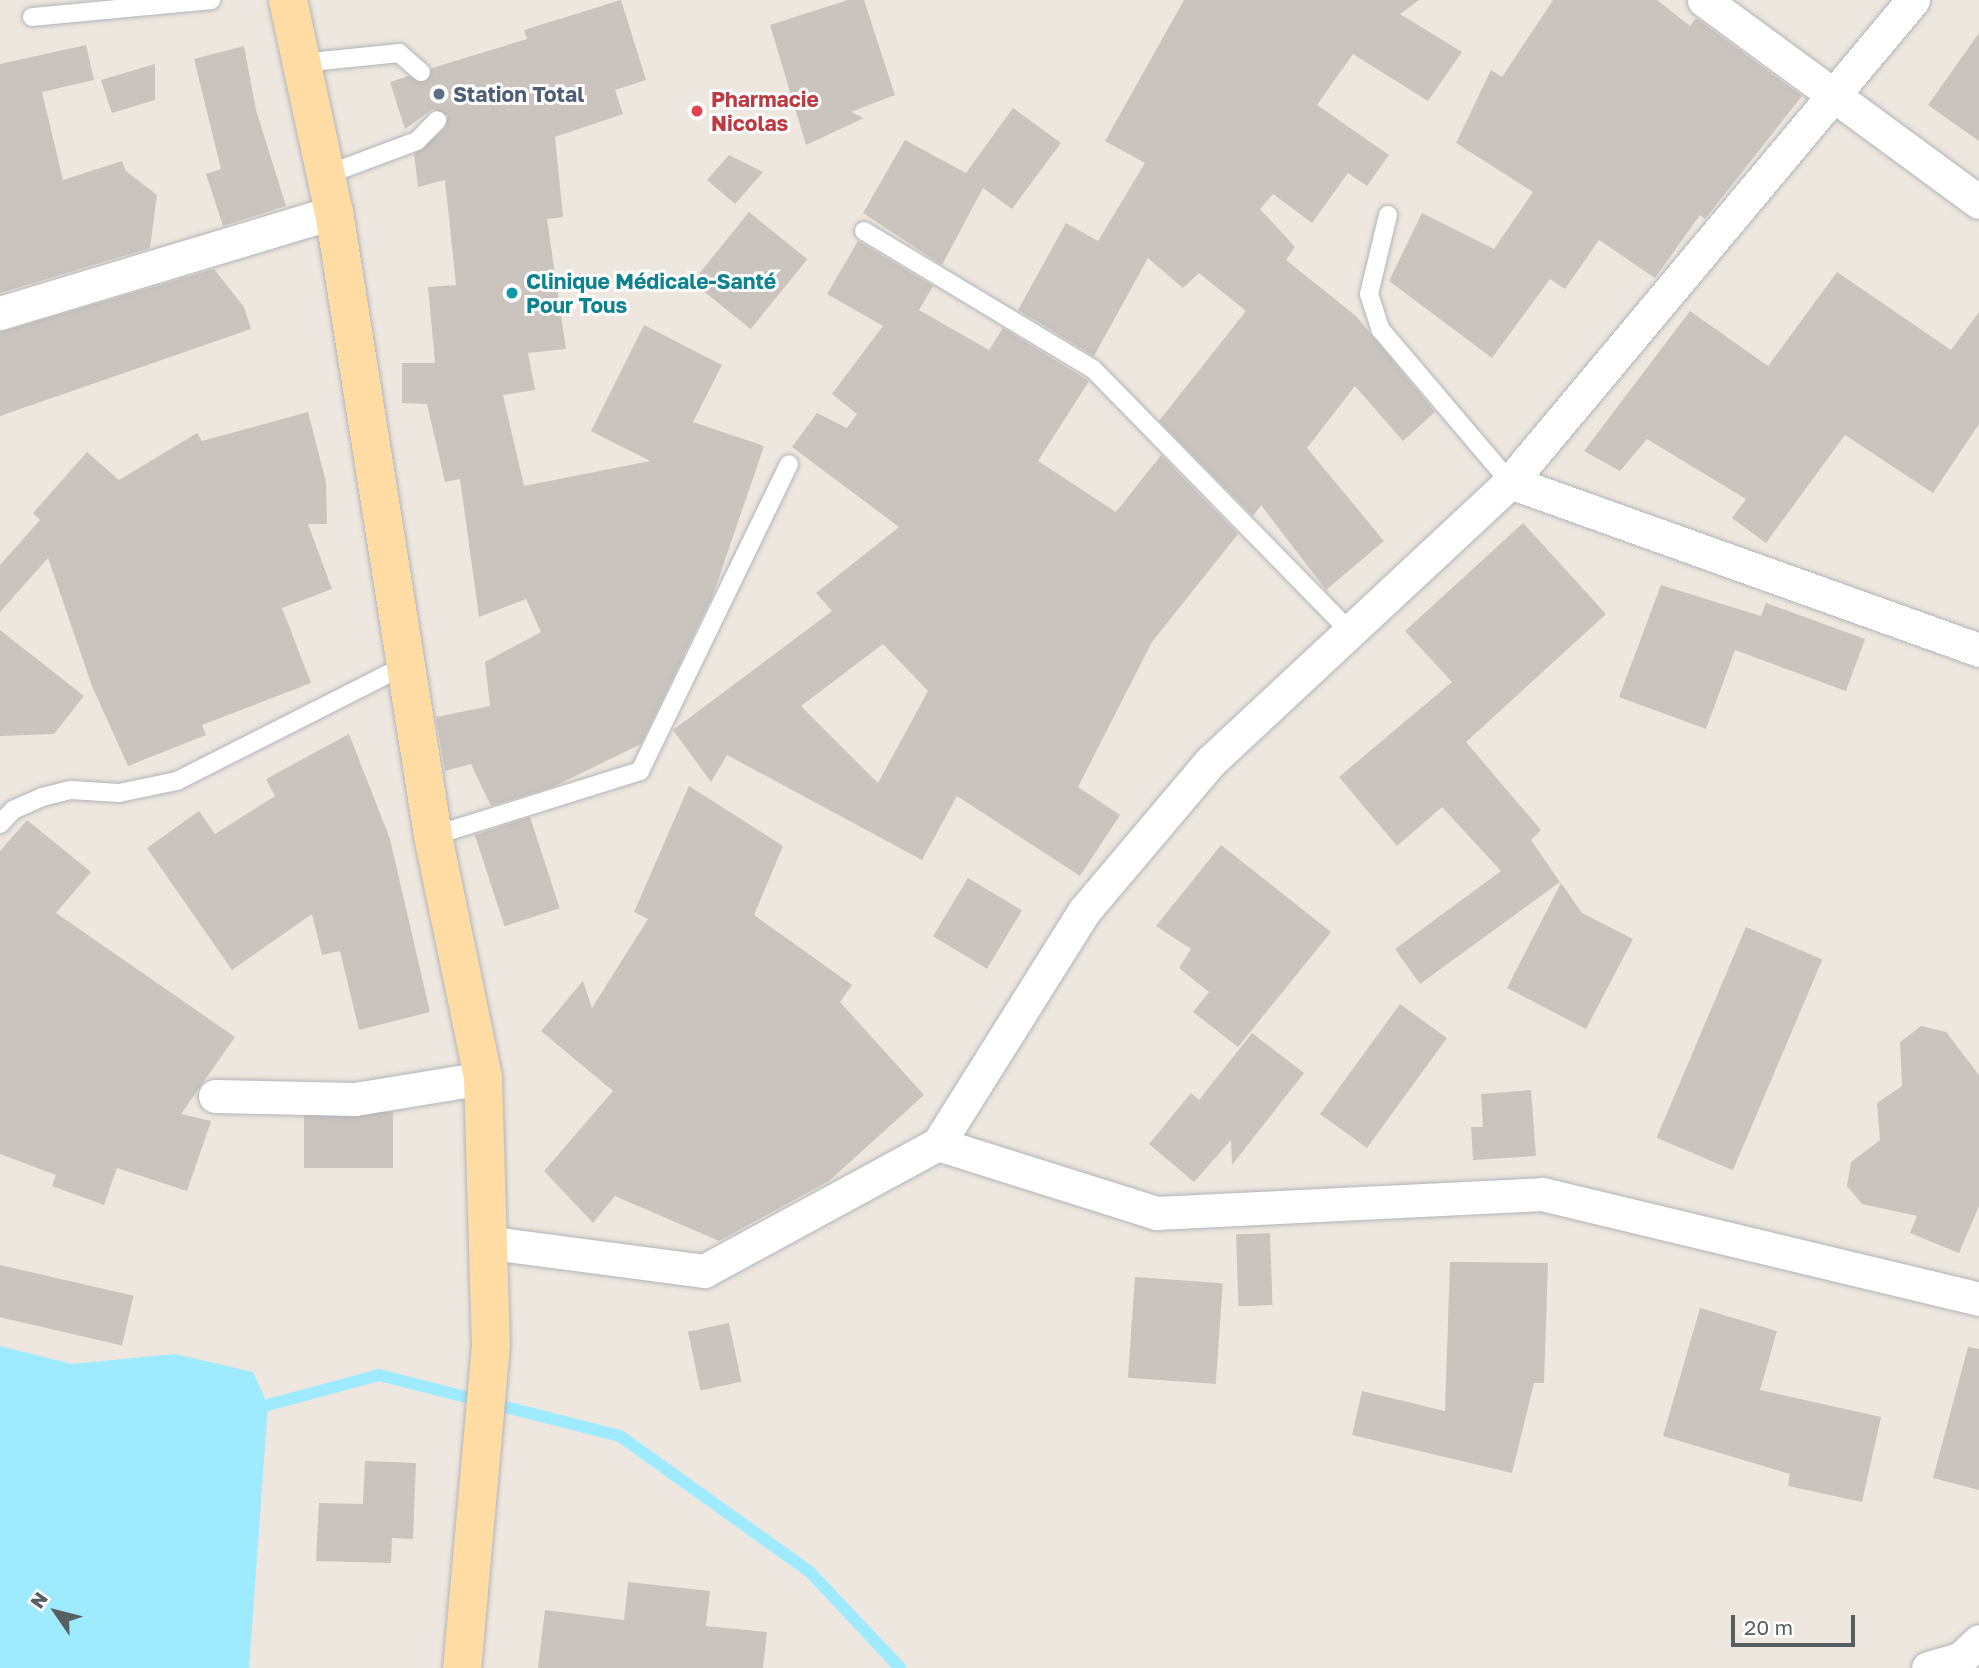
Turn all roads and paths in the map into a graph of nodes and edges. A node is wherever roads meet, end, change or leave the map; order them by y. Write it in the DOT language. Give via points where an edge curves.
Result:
graph roads {
  1 [pos="211,0"];
  2 [pos="288,0"];
  3 [pos="1704,0"];
  4 [pos="1913,0"];
  5 [pos="32,17"];
  6 [pos="302,63"];
  7 [pos="421,72"];
  8 [pos="1836,98"];
  9 [pos="436,120"];
  10 [pos="330,193"];
  11 [pos="1979,202"];
  12 [pos="1388,215"];
  13 [pos="864,231"];
  14 [pos="0,313"];
  15 [pos="789,464"];
  16 [pos="1510,482"];
  17 [pos="1350,631"];
  18 [pos="1979,649"];
  19 [pos="406,665"];
  20 [pos="0,824"];
  21 [pos="433,836"];
  22 [pos="484,1078"];
  23 [pos="215,1096"];
  24 [pos="938,1144"];
  25 [pos="492,1243"];
  26 [pos="1979,1299"];
  27 [pos="1979,1641"];
  28 [pos="462,1668"];
  29 [pos="1928,1668"];
  1 -- 5 [label="lane"];
  2 -- 6 [label="main road"];
  3 -- 8 [label="street"];
  4 -- 8 [label="street"];
  6 -- 7 [label="lane" via="399,53"];
  6 -- 10 [label="main road"];
  8 -- 11 [label="street"];
  8 -- 16 [label="street"];
  9 -- 10 [label="lane" via="417,141"];
  10 -- 14 [label="street"];
  10 -- 19 [label="main road"];
  12 -- 16 [label="lane" via="1369,294 1381,330"];
  13 -- 17 [label="lane" via="1093,369"];
  15 -- 21 [label="lane" via="640,771"];
  16 -- 17 [label="street"];
  16 -- 18 [label="street"];
  17 -- 24 [label="street" via="1210,762 1085,910"];
  19 -- 20 [label="lane" via="177,781 119,793 71,790 42,797 13,810"];
  19 -- 21 [label="main road"];
  21 -- 22 [label="main road"];
  22 -- 23 [label="street" via="355,1099"];
  22 -- 25 [label="main road"];
  24 -- 25 [label="street" via="704,1271"];
  24 -- 26 [label="street" via="1157,1213 1542,1194"];
  25 -- 28 [label="main road" via="484,1447"];
  27 -- 29 [label="street" via="1960,1658"];
}
